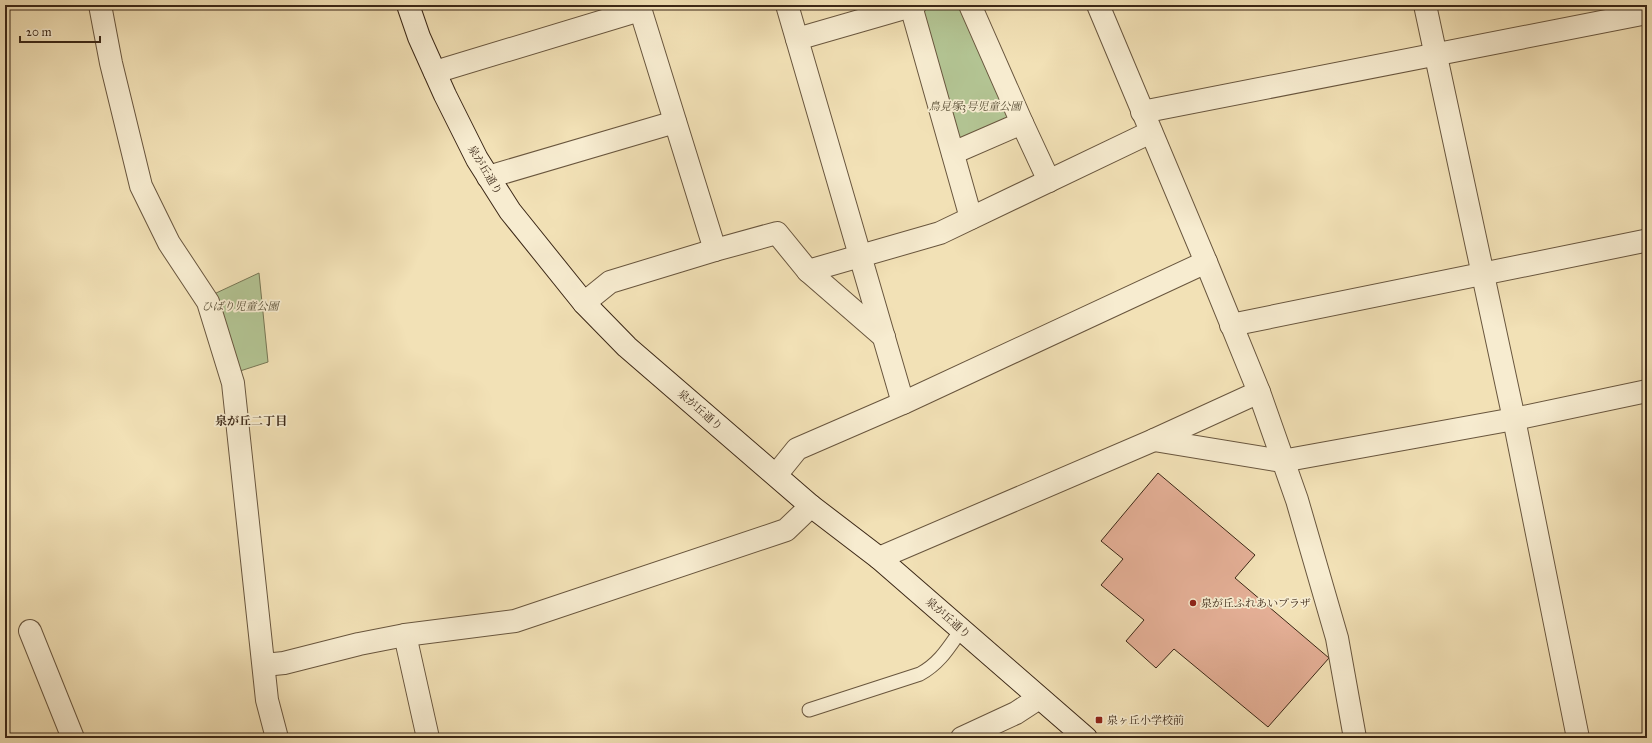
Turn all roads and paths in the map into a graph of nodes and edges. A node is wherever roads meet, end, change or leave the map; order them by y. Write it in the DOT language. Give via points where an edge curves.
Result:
graph roads {
  1 [pos="100,5"];
  2 [pos="408,5"];
  3 [pos="787,5"];
  4 [pos="970,5"];
  5 [pos="1098,5"];
  6 [pos="1425,5"];
  7 [pos="913,6"];
  8 [pos="639,7"];
  9 [pos="1647,13"];
  10 [pos="797,39"];
  11 [pos="1436,54"];
  12 [pos="435,72"];
  13 [pos="1142,112"];
  14 [pos="675,122"];
  15 [pos="1022,123"];
  16 [pos="1151,132"];
  17 [pos="953,153"];
  18 [pos="488,177"];
  19 [pos="1049,181"];
  20 [pos="971,218"];
  21 [pos="1644,241"];
  22 [pos="715,250"];
  23 [pos="860,257"];
  24 [pos="1206,262"];
  25 [pos="808,271"];
  26 [pos="1482,274"];
  27 [pos="584,304"];
  28 [pos="1231,325"];
  29 [pos="884,337"];
  30 [pos="1647,391"];
  31 [pos="1258,392"];
  32 [pos="903,403"];
  33 [pos="1514,418"];
  34 [pos="1154,440"];
  35 [pos="1282,462"];
  36 [pos="776,475"];
  37 [pos="811,506"];
  38 [pos="879,558"];
  39 [pos="961,630"];
  40 [pos="30,631"];
  41 [pos="405,636"];
  42 [pos="264,665"];
  43 [pos="1039,698"];
  44 [pos="809,710"];
  45 [pos="73,738"];
  46 [pos="277,738"];
  47 [pos="428,738"];
  48 [pos="962,738"];
  49 [pos="1086,738"];
  50 [pos="1354,738"];
  51 [pos="1578,738"];
  1 -- 42 [label="street" via="111,63 141,186 169,242 208,302 232,383"];
  2 -- 12 [label="street, 泉が丘通り" via="418,36"];
  3 -- 10 [label="street"];
  4 -- 15 [label="street"];
  5 -- 13 [label="street"];
  6 -- 11 [label="street"];
  7 -- 10 [label="street"];
  7 -- 17 [label="street"];
  8 -- 12 [label="street"];
  8 -- 14 [label="street"];
  9 -- 11 [label="street"];
  10 -- 23 [label="street"];
  11 -- 13 [label="street"];
  11 -- 26 [label="street"];
  12 -- 18 [label="street, 泉が丘通り"];
  13 -- 16 [label="street"];
  14 -- 18 [label="street"];
  14 -- 22 [label="street"];
  15 -- 17 [label="street"];
  15 -- 19 [label="street"];
  16 -- 19 [label="street"];
  16 -- 24 [label="street"];
  17 -- 20 [label="street"];
  18 -- 27 [label="street, 泉が丘通り" via="510,210"];
  19 -- 20 [label="street"];
  20 -- 23 [label="street" via="940,233"];
  21 -- 26 [label="street"];
  22 -- 25 [label="street" via="777,233"];
  22 -- 27 [label="street" via="610,282"];
  23 -- 25 [label="street"];
  23 -- 29 [label="street"];
  24 -- 28 [label="street"];
  24 -- 32 [label="street"];
  25 -- 29 [label="street"];
  26 -- 28 [label="street"];
  26 -- 33 [label="street"];
  27 -- 36 [label="street, 泉が丘通り" via="627,347"];
  28 -- 31 [label="street"];
  29 -- 32 [label="street"];
  30 -- 33 [label="street"];
  31 -- 34 [label="street"];
  31 -- 35 [label="street"];
  32 -- 36 [label="street" via="797,449"];
  33 -- 35 [label="street"];
  33 -- 51 [label="street"];
  34 -- 35 [label="street"];
  34 -- 38 [label="street"];
  35 -- 50 [label="street" via="1297,500 1337,638"];
  36 -- 37 [label="street, 泉が丘通り"];
  37 -- 38 [label="street, 泉が丘通り"];
  37 -- 41 [label="street" via="786,530 515,621"];
  38 -- 39 [label="street, 泉が丘通り"];
  39 -- 43 [label="street, 泉が丘通り"];
  39 -- 44 [label="lane" via="932,667 920,674"];
  40 -- 45 [label="street"];
  41 -- 42 [label="street" via="359,644 284,663"];
  41 -- 47 [label="street"];
  42 -- 46 [label="street" via="267,700"];
  43 -- 48 [label="street" via="1016,713"];
  43 -- 49 [label="street, 泉が丘通り"];
}
